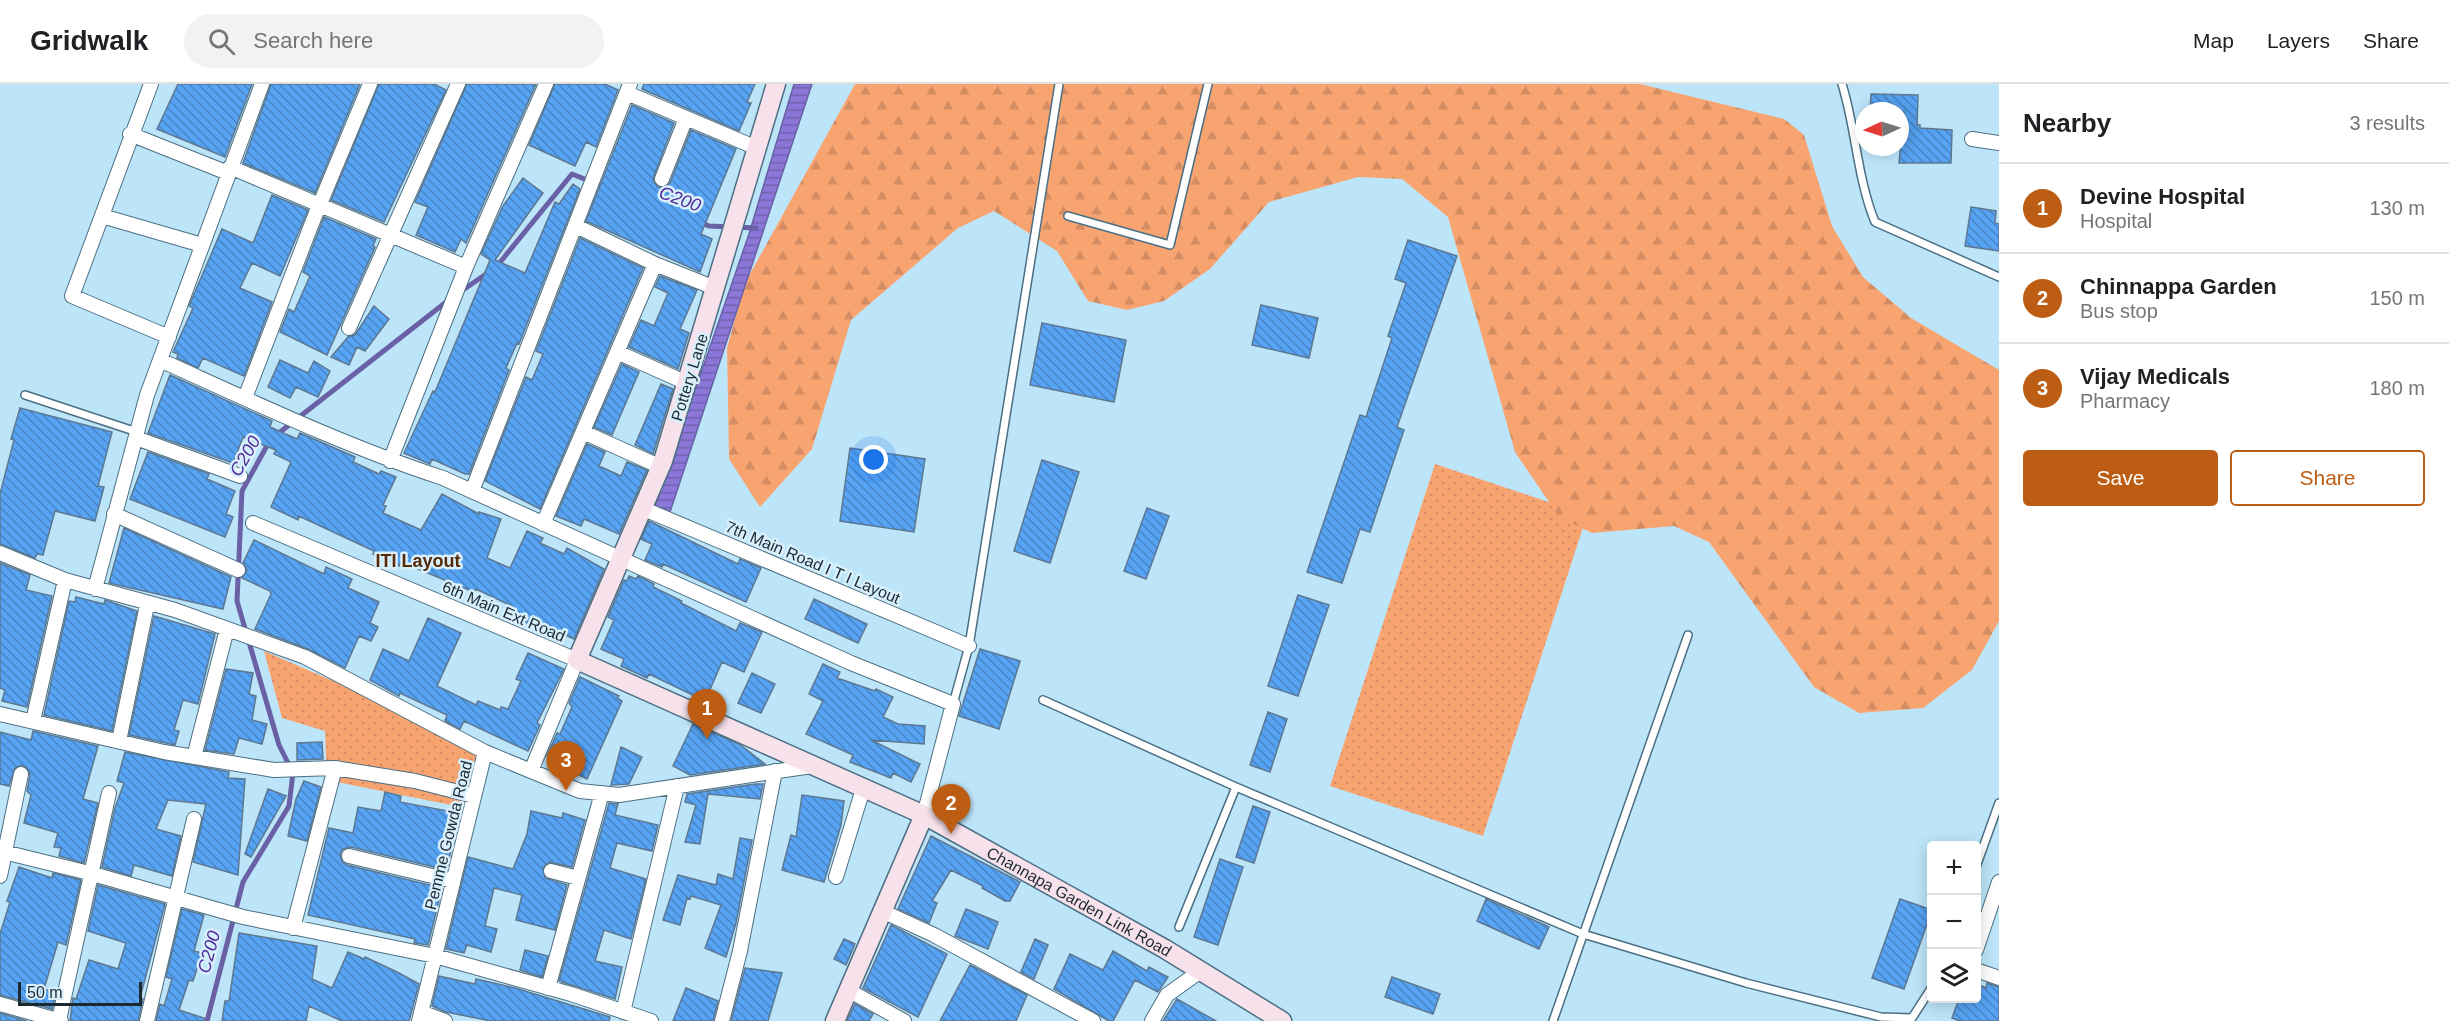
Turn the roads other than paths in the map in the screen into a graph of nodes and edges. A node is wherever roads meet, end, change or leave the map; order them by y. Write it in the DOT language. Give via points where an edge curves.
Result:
graph roads {
  1 [pos="151,84"];
  2 [pos="262,84"];
  3 [pos="369,84"];
  4 [pos="458,84"];
  5 [pos="546,84"];
  6 [pos="776,84"];
  7 [pos="1059,84"];
  8 [pos="1208,84"];
  9 [pos="1842,84"];
  10 [pos="628,88"];
  11 [pos="686,118"];
  12 [pos="130,134"];
  13 [pos="1972,139"];
  14 [pos="1999,143"];
  15 [pos="757,148"];
  16 [pos="229,170"];
  17 [pos="662,179"];
  18 [pos="320,205"];
  19 [pos="102,216"];
  20 [pos="1068,216"];
  21 [pos="576,226"];
  22 [pos="389,237"];
  23 [pos="202,245"];
  24 [pos="655,264"];
  25 [pos="466,267"];
  26 [pos="1999,277"];
  27 [pos="715,288"];
  28 [pos="349,328"];
  29 [pos="169,337"];
  30 [pos="617,352"];
  31 [pos="160,360"];
  32 [pos="687,383"];
  33 [pos="25,395"];
  34 [pos="245,398"];
  35 [pos="583,432"];
  36 [pos="136,435"];
  37 [pos="390,461"];
  38 [pos="661,467"];
  39 [pos="240,476"];
  40 [pos="472,491"];
  41 [pos="644,509"];
  42 [pos="114,514"];
  43 [pos="253,523"];
  44 [pos="543,524"];
  45 [pos="0,553"];
  46 [pos="621,560"];
  47 [pos="238,570"];
  48 [pos="65,580"];
  49 [pos="95,589"];
  50 [pos="147,605"];
  51 [pos="233,631"];
  52 [pos="1688,635"];
  53 [pos="969,646"];
  54 [pos="577,660"];
  55 [pos="1043,700"];
  56 [pos="953,704"];
  57 [pos="0,714"];
  58 [pos="33,721"];
  59 [pos="119,741"];
  60 [pos="484,752"];
  61 [pos="194,757"];
  62 [pos="812,766"];
  63 [pos="335,768"];
  64 [pos="531,771"];
  65 [pos="775,771"];
  66 [pos="21,774"];
  67 [pos="677,786"];
  68 [pos="1236,787"];
  69 [pos="864,789"];
  70 [pos="109,793"];
  71 [pos="602,793"];
  72 [pos="474,796"];
  73 [pos="1999,803"];
  74 [pos="924,815"];
  75 [pos="194,819"];
  76 [pos="3,852"];
  77 [pos="1981,855"];
  78 [pos="349,856"];
  79 [pos="551,871"];
  80 [pos="93,874"];
  81 [pos="0,876"];
  82 [pos="836,877"];
  83 [pos="579,878"];
  84 [pos="453,881"];
  85 [pos="1999,882"];
  86 [pos="177,897"];
  87 [pos="882,911"];
  88 [pos="1179,927"];
  89 [pos="293,928"];
  90 [pos="1583,934"];
  91 [pos="1977,949"];
  92 [pos="435,956"];
  93 [pos="1981,971"];
  94 [pos="1199,972"];
  95 [pos="1999,978"];
  96 [pos="548,988"];
  97 [pos="848,990"];
  98 [pos="1927,995"];
  99 [pos="0,1004"];
  100 [pos="623,1012"];
  101 [pos="420,1017"];
  102 [pos="60,1021"];
  103 [pos="147,1021"];
  104 [pos="445,1021"];
  105 [pos="651,1021"];
  106 [pos="722,1021"];
  107 [pos="835,1021"];
  108 [pos="904,1021"];
  109 [pos="1094,1021"];
  110 [pos="1152,1021"];
  111 [pos="1282,1021"];
  112 [pos="1553,1021"];
  1 -- 12 [label="street"];
  2 -- 16 [label="street"];
  3 -- 18 [label="street"];
  4 -- 22 [label="street"];
  5 -- 25 [label="street"];
  6 -- 15 [label="street, Pottery Lane"];
  7 -- 53 [label="lane"];
  8 -- 20 [label="lane" via="1170,245"];
  9 -- 26 [label="lane" via="1866,200 1875,222"];
  10 -- 11 [label="street"];
  10 -- 21 [label="street"];
  11 -- 15 [label="street"];
  11 -- 17 [label="street"];
  12 -- 16 [label="street"];
  12 -- 19 [label="street"];
  13 -- 14 [label="street"];
  15 -- 27 [label="street, Pottery Lane"];
  16 -- 18 [label="street"];
  16 -- 23 [label="street"];
  18 -- 22 [label="street"];
  18 -- 34 [label="street"];
  19 -- 23 [label="street"];
  19 -- 29 [label="street" via="72,296"];
  21 -- 24 [label="street"];
  21 -- 40 [label="street"];
  22 -- 25 [label="street"];
  22 -- 28 [label="street"];
  23 -- 29 [label="street"];
  24 -- 27 [label="street"];
  24 -- 30 [label="street"];
  25 -- 37 [label="street"];
  27 -- 32 [label="street, Pottery Lane"];
  29 -- 31 [label="street"];
  30 -- 32 [label="street"];
  30 -- 35 [label="street"];
  31 -- 34 [label="street"];
  31 -- 36 [label="street"];
  32 -- 38 [label="street, Pottery Lane"];
  33 -- 36 [label="lane"];
  34 -- 37 [label="street"];
  35 -- 38 [label="street"];
  35 -- 44 [label="street"];
  36 -- 39 [label="street"];
  36 -- 42 [label="street"];
  37 -- 40 [label="street"];
  38 -- 41 [label="street, Pottery Lane"];
  40 -- 44 [label="street"];
  41 -- 46 [label="street, Pottery Lane"];
  41 -- 53 [label="street, 7th Main Road I T I Layout"];
  42 -- 47 [label="street"];
  42 -- 49 [label="street"];
  43 -- 54 [label="street, 6th Main Ext Road"];
  44 -- 46 [label="street"];
  45 -- 48 [label="street"];
  46 -- 54 [label="street, Pottery Lane"];
  46 -- 56 [label="street"];
  48 -- 49 [label="street"];
  48 -- 58 [label="street"];
  49 -- 50 [label="street"];
  50 -- 51 [label="street" via="174,610"];
  50 -- 59 [label="street"];
  51 -- 60 [label="street" via="305,657"];
  51 -- 61 [label="street"];
  52 -- 90 [label="lane"];
  53 -- 56 [label="lane"];
  54 -- 62 [label="street, Channapa Garden Link Road"];
  54 -- 64 [label="street"];
  55 -- 68 [label="lane"];
  56 -- 74 [label="street"];
  57 -- 58 [label="street"];
  58 -- 59 [label="street"];
  59 -- 61 [label="street"];
  60 -- 64 [label="street, Pemme Gowda Road"];
  60 -- 72 [label="street, Pemme Gowda Road"];
  61 -- 63 [label="street" via="284,770"];
  62 -- 65 [label="street, Pemme Gowda Road"];
  62 -- 69 [label="street, Channapa Garden Link Road"];
  63 -- 72 [label="street" via="415,781"];
  63 -- 89 [label="street"];
  64 -- 71 [label="street, Pemme Gowda Road" via="580,791"];
  65 -- 67 [label="street, Pemme Gowda Road"];
  65 -- 106 [label="street" via="740,951"];
  66 -- 76 [label="street"];
  67 -- 71 [label="street, Pemme Gowda Road" via="619,795"];
  67 -- 100 [label="street"];
  68 -- 88 [label="lane"];
  68 -- 90 [label="lane"];
  69 -- 74 [label="street, Channapa Garden Link Road"];
  69 -- 82 [label="street"];
  70 -- 80 [label="street"];
  71 -- 83 [label="street"];
  72 -- 84 [label="street, Pemme Gowda Road"];
  73 -- 77 [label="lane"];
  74 -- 87 [label="street"];
  74 -- 94 [label="street, Channapa Garden Link Road" via="1166,949"];
  75 -- 86 [label="street"];
  76 -- 80 [label="street"];
  76 -- 81 [label="street"];
  78 -- 84 [label="street"];
  79 -- 83 [label="street"];
  80 -- 86 [label="street"];
  80 -- 102 [label="street"];
  83 -- 96 [label="street"];
  84 -- 92 [label="street, Pemme Gowda Road"];
  85 -- 91 [label="street"];
  86 -- 89 [label="street" via="220,912"];
  86 -- 103 [label="street"];
  87 -- 97 [label="street"];
  87 -- 109 [label="street"];
  89 -- 92 [label="street"];
  90 -- 98 [label="lane" via="1746,983 1881,1017 1912,1018"];
  90 -- 112 [label="lane"];
  92 -- 96 [label="street"];
  92 -- 101 [label="street, Pemme Gowda Road"];
  93 -- 95 [label="street"];
  94 -- 110 [label="street" via="1167,995"];
  94 -- 111 [label="street, Channapa Garden Link Road"];
  96 -- 100 [label="street"];
  97 -- 107 [label="street"];
  97 -- 108 [label="street"];
  99 -- 102 [label="street"];
  100 -- 105 [label="street"];
  101 -- 104 [label="street"];
}
